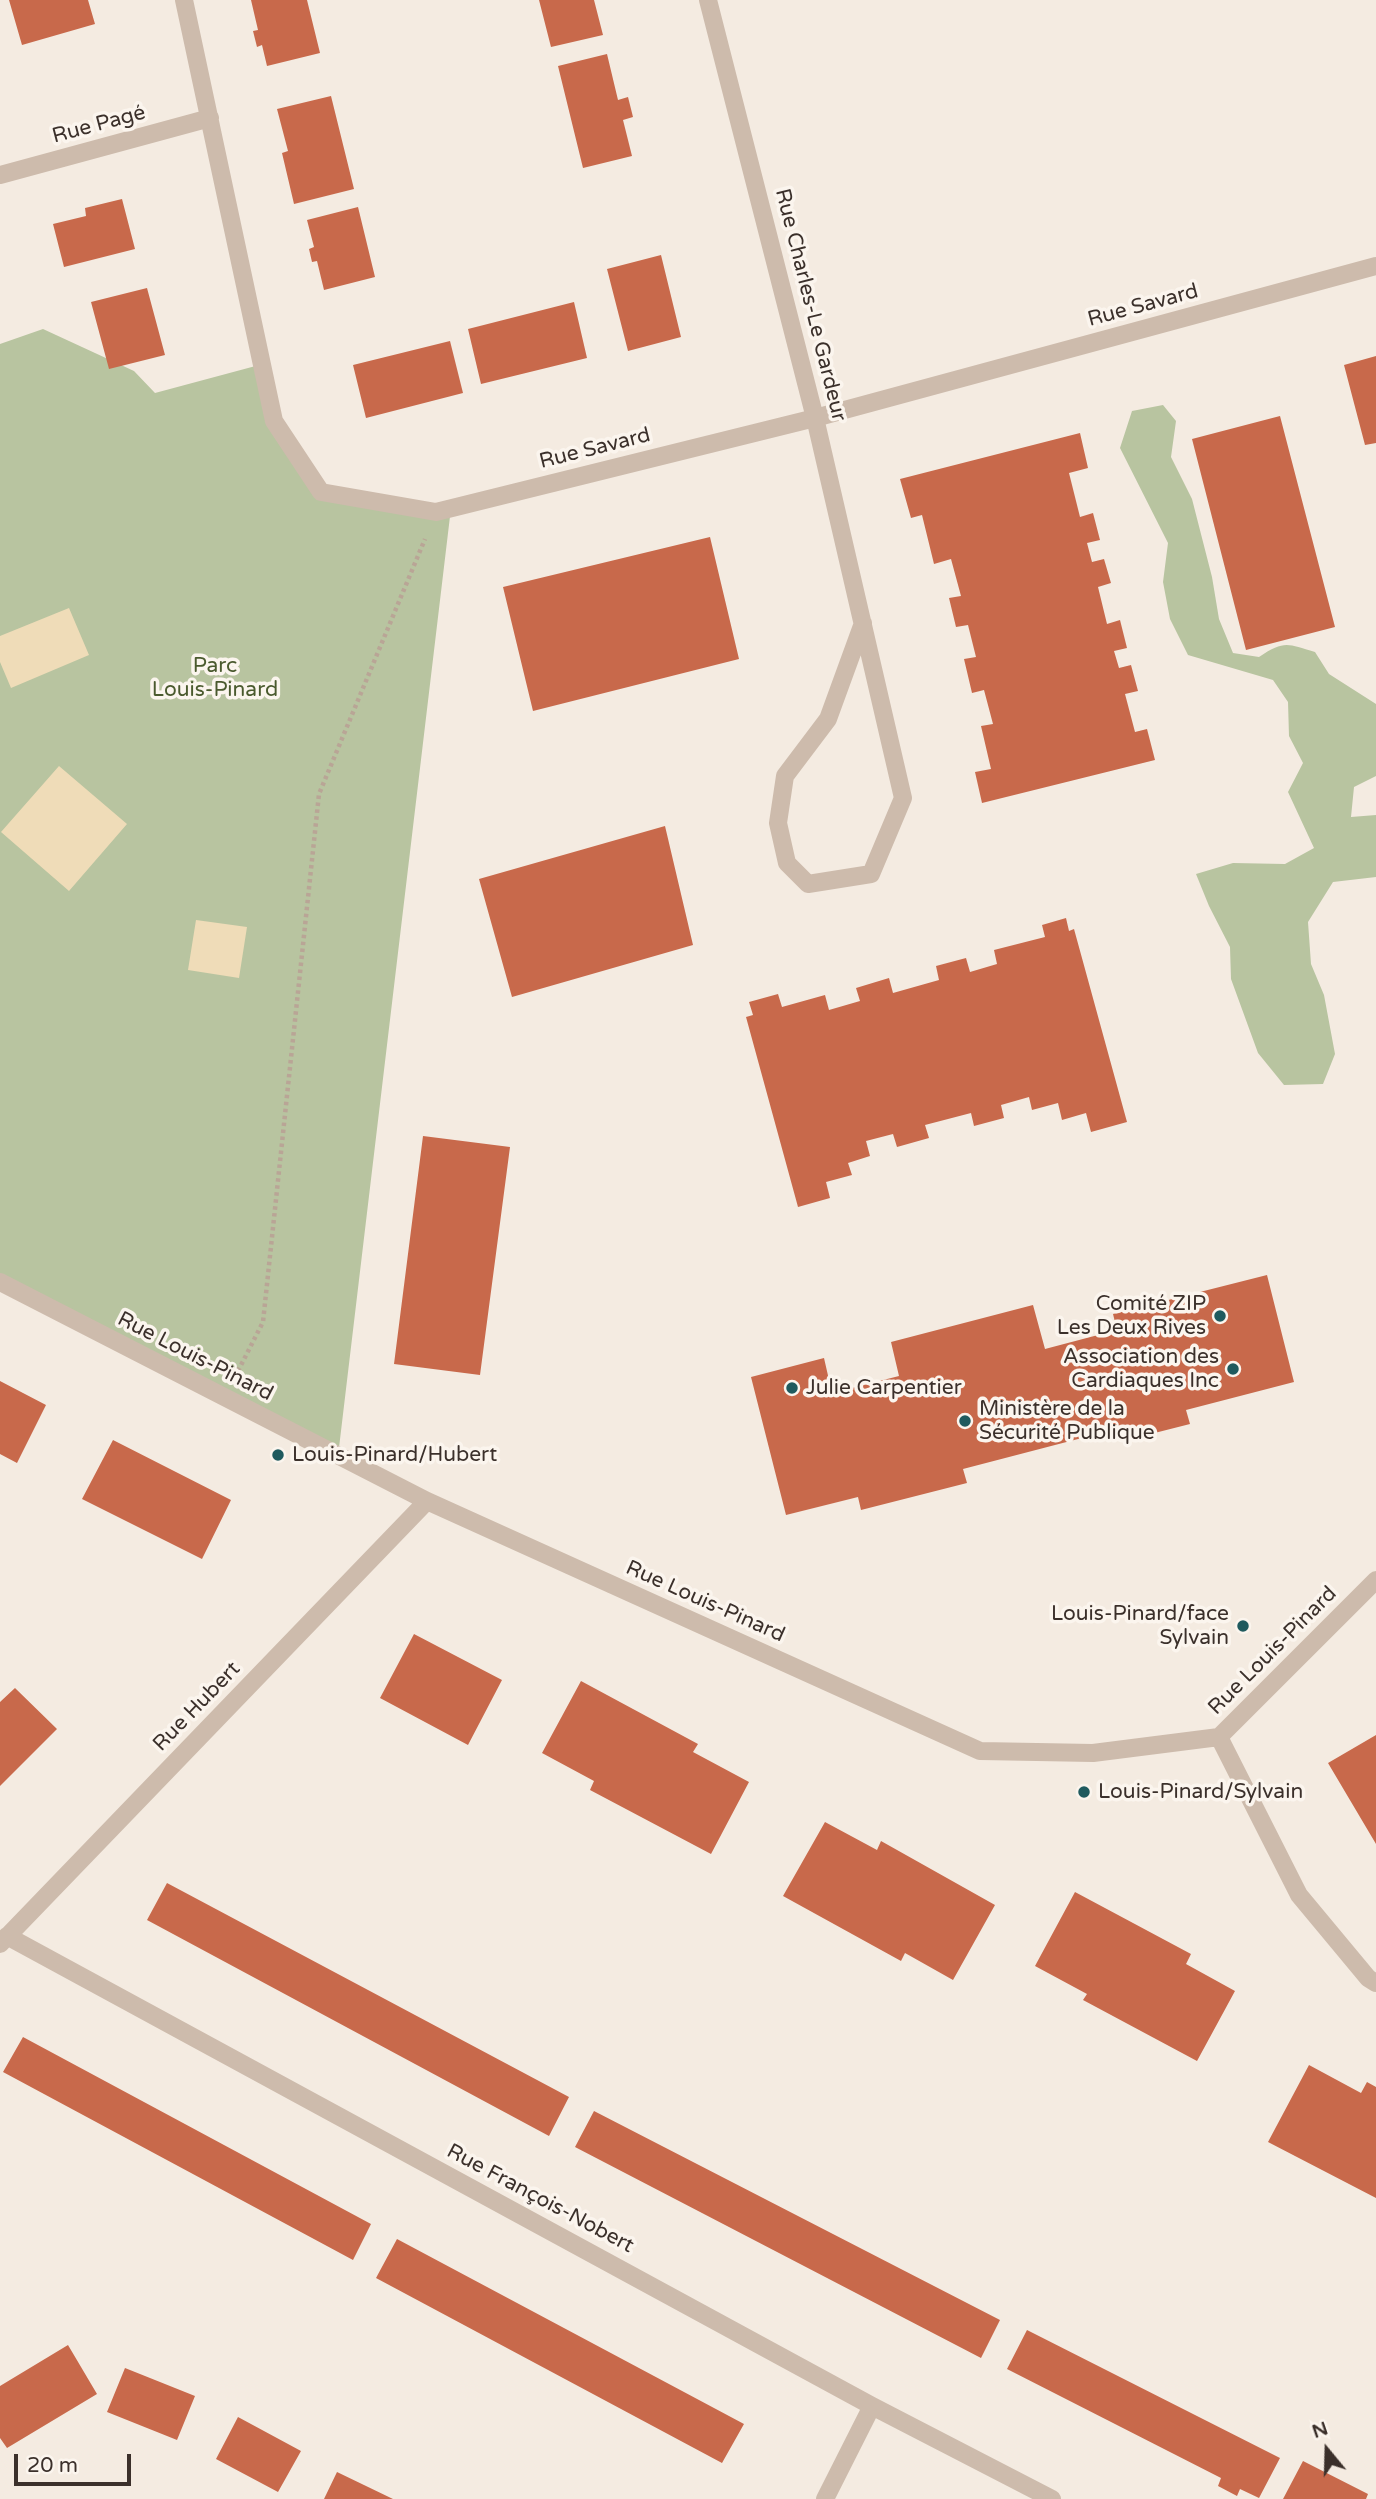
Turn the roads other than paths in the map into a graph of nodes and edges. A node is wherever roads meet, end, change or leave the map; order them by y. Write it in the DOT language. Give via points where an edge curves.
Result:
graph roads {
  1 [pos="184,0"];
  2 [pos="708,0"];
  3 [pos="210,118"];
  4 [pos="0,175"];
  5 [pos="1376,266"];
  6 [pos="816,418"];
  7 [pos="863,623"];
  8 [pos="0,1282"];
  9 [pos="427,1502"];
  10 [pos="1376,1580"];
  11 [pos="1219,1737"];
  12 [pos="4,1940"];
  13 [pos="1376,1983"];
  14 [pos="872,2406"];
  15 [pos="825,2499"];
  16 [pos="1052,2499"];
  1 -- 3 [label="street, Rue Savard"];
  2 -- 6 [label="street, Rue Charles-Le Gardeur"];
  3 -- 4 [label="street, Rue Pagé"];
  3 -- 6 [label="street, Rue Savard" via="274,421 321,492 436,512"];
  5 -- 6 [label="street, Rue Savard"];
  6 -- 7 [label="street, Rue Charles-Le Gardeur"];
  7 -- 7 [label="street, Rue Charles-Le Gardeur" via="903,798 871,874 808,884 787,863 778,823 785,776 828,719"];
  8 -- 9 [label="street, Rue Louis-Pinard"];
  9 -- 11 [label="street, Rue Louis-Pinard" via="980,1751 1093,1753"];
  9 -- 12 [label="street, Rue Hubert"];
  10 -- 11 [label="street, Rue Louis-Pinard"];
  11 -- 13 [label="street" via="1299,1895"];
  12 -- 14 [label="street, Rue François-Nobert"];
  14 -- 15 [label="street"];
  14 -- 16 [label="street, Rue François-Nobert"];
}
